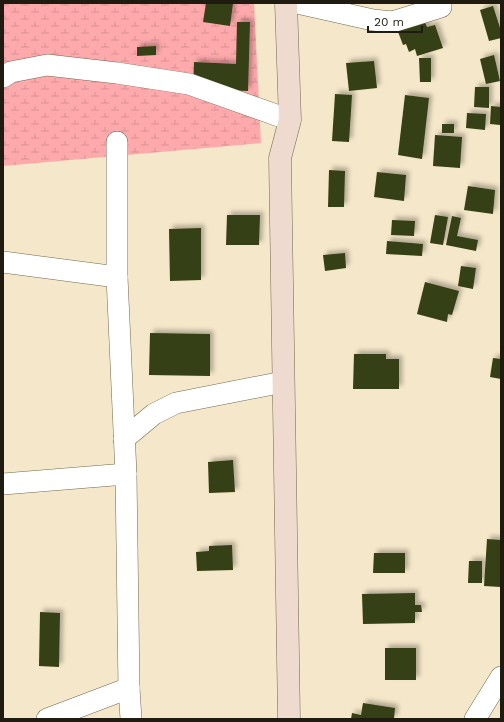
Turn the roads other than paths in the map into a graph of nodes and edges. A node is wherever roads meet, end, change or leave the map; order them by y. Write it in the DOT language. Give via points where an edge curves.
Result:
graph roads {
  1 [pos="286,3"];
  2 [pos="296,3"];
  3 [pos="441,7"];
  4 [pos="3,77"];
  5 [pos="290,120"];
  6 [pos="117,142"];
  7 [pos="280,158"];
  8 [pos="3,262"];
  9 [pos="118,277"];
  10 [pos="283,382"];
  11 [pos="124,439"];
  12 [pos="126,474"];
  13 [pos="3,484"];
  14 [pos="286,520"];
  15 [pos="501,677"];
  16 [pos="129,688"];
  17 [pos="48,719"];
  18 [pos="131,719"];
  19 [pos="289,719"];
  20 [pos="475,719"];
  1 -- 5 [label="street"];
  2 -- 3 [label="street" via="392,22"];
  4 -- 5 [label="street" via="11,72 47,65 117,73 189,84"];
  5 -- 7 [label="street"];
  6 -- 9 [label="street"];
  7 -- 10 [label="street"];
  7 -- 14 [label="street" via="290,169 295,504"];
  8 -- 9 [label="street"];
  9 -- 11 [label="street"];
  10 -- 11 [label="street" via="176,403 154,414"];
  10 -- 14 [label="street"];
  11 -- 12 [label="street"];
  12 -- 13 [label="street"];
  12 -- 16 [label="street"];
  14 -- 19 [label="street"];
  15 -- 20 [label="street"];
  16 -- 17 [label="street"];
  16 -- 18 [label="street"];
}
